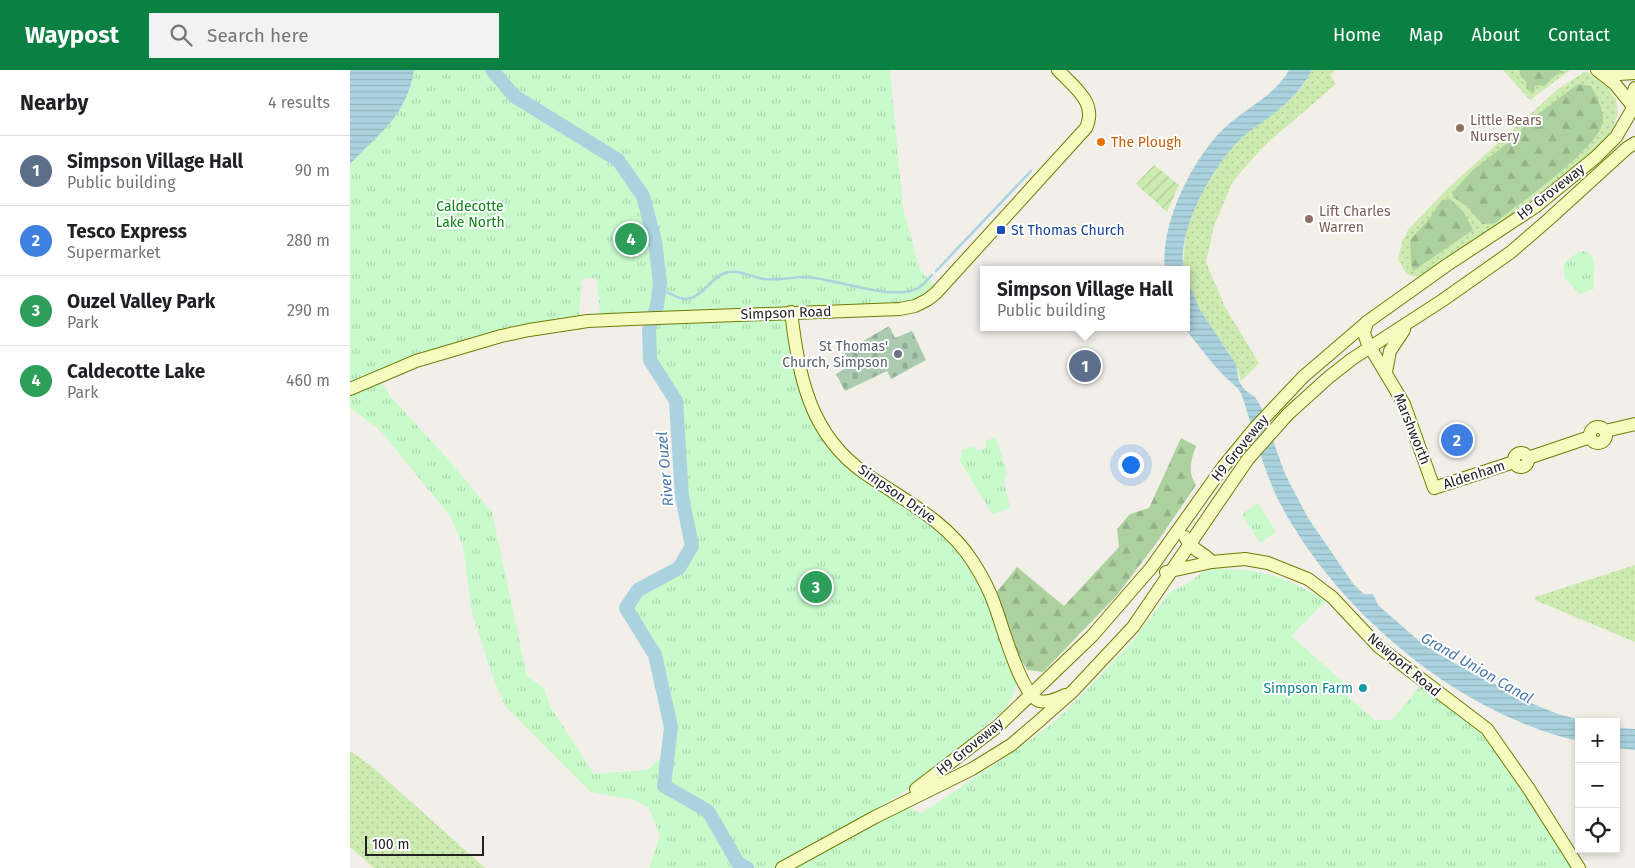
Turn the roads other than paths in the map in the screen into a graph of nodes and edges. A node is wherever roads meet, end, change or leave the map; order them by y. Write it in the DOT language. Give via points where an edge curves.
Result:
graph roads {
  1 [pos="1058,70"];
  2 [pos="1597,70"];
  3 [pos="1604,70"];
  4 [pos="1635,73"];
  5 [pos="1635,88"];
  6 [pos="1633,109"];
  7 [pos="1635,143"];
  8 [pos="791,312"];
  9 [pos="1369,320"];
  10 [pos="1392,338"];
  11 [pos="1342,342"];
  12 [pos="1369,344"];
  13 [pos="1386,372"];
  14 [pos="350,388"];
  15 [pos="1635,424"];
  16 [pos="1434,488"];
  17 [pos="1202,525"];
  18 [pos="1180,526"];
  19 [pos="1188,544"];
  20 [pos="1209,558"];
  21 [pos="1171,572"];
  22 [pos="1140,581"];
  23 [pos="1021,675"];
  24 [pos="1073,691"];
  25 [pos="1037,695"];
  26 [pos="1038,722"];
  27 [pos="963,754"];
  28 [pos="874,817"];
  29 [pos="782,868"];
  30 [pos="1578,868"];
  1 -- 8 [label="street, Simpson Road" via="1087,102 1090,120 1086,128 936,293 915,306 900,309"];
  2 -- 6 [label="street" via="1615,84"];
  3 -- 4 [label="street" via="1619,74"];
  5 -- 6 [label="street"];
  6 -- 9 [label="street, H9 Groveway" via="1616,137 1535,207"];
  7 -- 10 [label="street, H9 Groveway" via="1511,252"];
  8 -- 14 [label="street, Simpson Road" via="588,321 501,336 416,361"];
  8 -- 23 [label="street, Simpson Drive" via="803,384 819,423 837,448 865,474 930,516 956,539 985,583"];
  9 -- 11 [label="street, H9 Groveway"];
  9 -- 12 [label="street" via="1364,333"];
  10 -- 12 [label="street, H9 Groveway"];
  10 -- 13 [label="street"];
  11 -- 12 [label="street" via="1355,339"];
  11 -- 18 [label="street, H9 Groveway" via="1255,428"];
  12 -- 13 [label="street, Marshworth"];
  12 -- 17 [label="street, H9 Groveway" via="1288,414 1248,459"];
  13 -- 16 [label="street, Marshworth" via="1404,404"];
  15 -- 16 [label="street, Aldenham" via="1605,431 1596,427 1591,430 1590,437 1528,458 1524,467 1514,462"];
  17 -- 19 [label="street, H9 Groveway"];
  17 -- 20 [label="street" via="1201,538"];
  18 -- 19 [label="street"];
  18 -- 22 [label="street, H9 Groveway"];
  19 -- 20 [label="street"];
  19 -- 21 [label="street, H9 Groveway"];
  20 -- 21 [label="street, Newport Road"];
  20 -- 30 [label="street, Newport Road" via="1268,563 1308,578 1332,597 1378,647 1486,729 1529,789"];
  21 -- 22 [label="street, Newport Road"];
  21 -- 24 [label="street, H9 Groveway" via="1132,627"];
  22 -- 25 [label="street, H9 Groveway"];
  23 -- 25 [label="street, Simpson Drive"];
  23 -- 27 [label="street" via="1016,700 1011,707 976,737"];
  24 -- 25 [label="street" via="1056,699"];
  24 -- 26 [label="street, H9 Groveway"];
  25 -- 26 [label="street"];
  25 -- 27 [label="street, H9 Groveway"];
  26 -- 28 [label="street, H9 Groveway" via="1011,745 972,769"];
  27 -- 28 [label="street, H9 Groveway"];
  28 -- 29 [label="street, H9 Groveway"];
}
